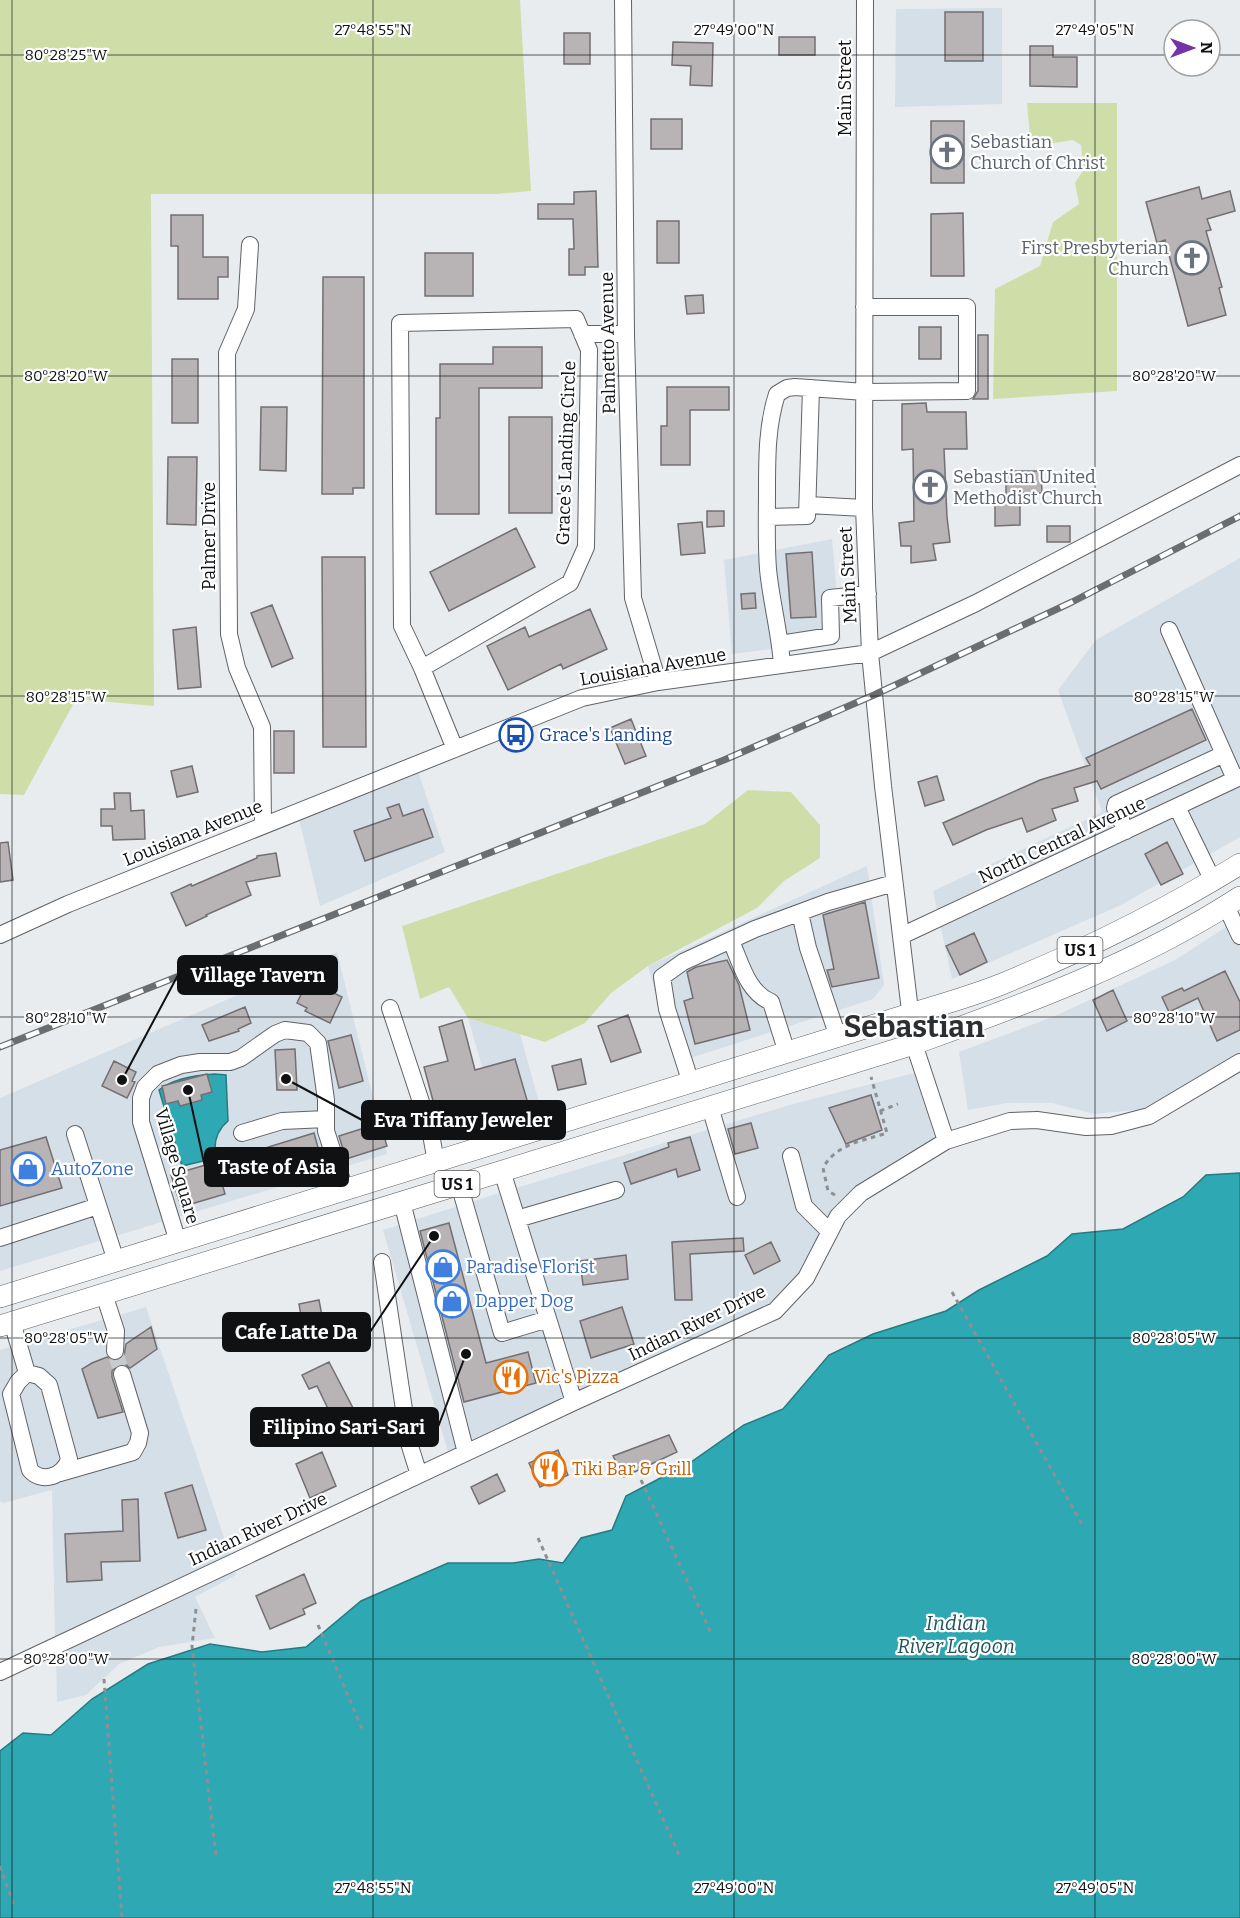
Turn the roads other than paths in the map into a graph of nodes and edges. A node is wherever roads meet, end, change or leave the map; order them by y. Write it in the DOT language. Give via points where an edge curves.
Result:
graph roads {
  1 [pos="623,0"];
  2 [pos="865,0"];
  3 [pos="250,245"];
  4 [pos="864,308"];
  5 [pos="582,334"];
  6 [pos="626,334"];
  7 [pos="811,388"];
  8 [pos="865,392"];
  9 [pos="1240,465"];
  10 [pos="808,505"];
  11 [pos="864,508"];
  12 [pos="767,518"];
  13 [pos="868,594"];
  14 [pos="1169,630"];
  15 [pos="780,644"];
  16 [pos="870,653"];
  17 [pos="782,665"];
  18 [pos="422,668"];
  19 [pos="658,682"];
  20 [pos="455,748"];
  21 [pos="1224,754"];
  22 [pos="1238,778"];
  23 [pos="1177,807"];
  24 [pos="263,825"];
  25 [pos="1126,831"];
  26 [pos="1240,864"];
  27 [pos="1213,881"];
  28 [pos="894,882"];
  29 [pos="1233,901"];
  30 [pos="800,913"];
  31 [pos="0,935"];
  32 [pos="901,936"];
  33 [pos="1240,936"];
  34 [pos="731,941"];
  35 [pos="390,1008"];
  36 [pos="910,1014"];
  37 [pos="838,1037"];
  38 [pos="914,1044"];
  39 [pos="787,1053"];
  40 [pos="1240,1062"];
  41 [pos="691,1083"];
  42 [pos="710,1107"];
  43 [pos="326,1119"];
  44 [pos="537,1130"];
  45 [pos="242,1133"];
  46 [pos="75,1134"];
  47 [pos="946,1141"];
  48 [pos="791,1156"];
  49 [pos="436,1162"];
  50 [pos="502,1171"];
  51 [pos="459,1184"];
  52 [pos="345,1190"];
  53 [pos="616,1190"];
  54 [pos="737,1197"];
  55 [pos="404,1201"];
  56 [pos="98,1206"];
  57 [pos="517,1219"];
  58 [pos="830,1232"];
  59 [pos="0,1238"];
  60 [pos="178,1242"];
  61 [pos="116,1261"];
  62 [pos="382,1262"];
  63 [pos="104,1294"];
  64 [pos="0,1297"];
  65 [pos="548,1319"];
  66 [pos="6,1324"];
  67 [pos="118,1343"];
  68 [pos="125,1372"];
  69 [pos="27,1373"];
  70 [pos="574,1402"];
  71 [pos="466,1453"];
  72 [pos="60,1473"];
  73 [pos="419,1475"];
  74 [pos="0,1672"];
  1 -- 6 [label="street, Palmetto Avenue"];
  2 -- 4 [label="street, Main Street"];
  3 -- 24 [label="street, Palmer Drive" via="246,309 227,353 229,634 237,668 262,727"];
  4 -- 8 [label="street, Main Street"];
  4 -- 8 [label="street" via="967,307 967,391"];
  5 -- 6 [label="street"];
  5 -- 18 [label="street, Grace's Landing Circle" via="589,350 586,547 570,583"];
  5 -- 18 [label="street" via="576,319 400,323 402,626"];
  6 -- 19 [label="street, Palmetto Avenue" via="633,598"];
  7 -- 8 [label="street"];
  7 -- 10 [label="street"];
  7 -- 12 [label="street" via="787,388 777,394 768,450"];
  8 -- 11 [label="street, Main Street"];
  9 -- 16 [label="street, Louisiana Avenue" via="976,603"];
  10 -- 11 [label="street"];
  10 -- 12 [label="street" via="807,516"];
  11 -- 13 [label="street, Main Street"];
  12 -- 15 [label="street" via="768,569"];
  13 -- 15 [label="street" via="830,598 831,636"];
  13 -- 16 [label="street, Main Street"];
  14 -- 21 [label="street"];
  15 -- 17 [label="street"];
  16 -- 17 [label="street, Louisiana Avenue"];
  16 -- 28 [label="street, Main Street"];
  17 -- 19 [label="street, Louisiana Avenue"];
  18 -- 20 [label="street"];
  19 -- 20 [label="street, Louisiana Avenue" via="582,698"];
  20 -- 24 [label="street, Louisiana Avenue"];
  21 -- 22 [label="street"];
  21 -- 25 [label="street" via="1116,804"];
  22 -- 23 [label="street, North Central Avenue"];
  23 -- 25 [label="street, North Central Avenue"];
  23 -- 27 [label="street"];
  24 -- 31 [label="street, Louisiana Avenue"];
  25 -- 32 [label="street, North Central Avenue"];
  26 -- 27 [label="main road, US 1"];
  27 -- 36 [label="main road, US 1" via="1154,915 1048,964"];
  28 -- 30 [label="street"];
  28 -- 32 [label="street, Main Street"];
  29 -- 33 [label="street"];
  29 -- 38 [label="main road, US 1" via="1072,984"];
  30 -- 34 [label="street"];
  30 -- 37 [label="street"];
  32 -- 36 [label="street, Main Street"];
  34 -- 39 [label="street" via="748,983 762,999 771,1002"];
  34 -- 41 [label="street" via="682,962 662,977 667,1009"];
  35 -- 49 [label="street" via="430,1129"];
  36 -- 37 [label="main road, US 1"];
  36 -- 38 [label="street, Main Street"];
  37 -- 39 [label="main road, US 1"];
  38 -- 42 [label="main road, US 1"];
  38 -- 47 [label="street, Main Street"];
  39 -- 41 [label="main road, US 1"];
  40 -- 47 [label="street, Indian River Drive" via="1149,1116 1111,1126 1086,1127 1038,1120 1010,1121"];
  41 -- 44 [label="main road, US 1"];
  42 -- 50 [label="main road, US 1"];
  42 -- 54 [label="street"];
  43 -- 45 [label="street" via="282,1121"];
  43 -- 52 [label="street, Village Square" via="326,1131"];
  43 -- 60 [label="street, Village Square" via="318,1043 303,1032 285,1030 275,1034 230,1062 180,1065 158,1074 141,1098 141,1122"];
  44 -- 49 [label="main road, US 1"];
  44 -- 50 [label="main road" via="510,1155"];
  46 -- 56 [label="street"];
  47 -- 58 [label="street, Indian River Drive" via="861,1192 838,1216"];
  48 -- 58 [label="street" via="804,1206"];
  49 -- 52 [label="main road, US 1"];
  49 -- 55 [label="main road" via="427,1181"];
  50 -- 51 [label="main road, US 1"];
  50 -- 57 [label="street"];
  51 -- 55 [label="main road, US 1"];
  51 -- 65 [label="street" via="502,1333"];
  52 -- 60 [label="main road, US 1"];
  53 -- 57 [label="street"];
  55 -- 63 [label="main road, US 1"];
  55 -- 71 [label="street"];
  56 -- 59 [label="street"];
  56 -- 61 [label="street"];
  57 -- 65 [label="street"];
  58 -- 70 [label="street, Indian River Drive" via="806,1278 775,1311"];
  60 -- 61 [label="main road, US 1"];
  61 -- 64 [label="main road, US 1"];
  62 -- 73 [label="street" via="409,1443"];
  63 -- 66 [label="main road, US 1"];
  63 -- 67 [label="street"];
  65 -- 70 [label="street"];
  66 -- 69 [label="street"];
  68 -- 72 [label="street" via="140,1433 133,1452"];
  69 -- 72 [label="street" via="39,1376 49,1385 69,1459"];
  69 -- 72 [label="street" via="11,1394 30,1470 43,1478"];
  70 -- 71 [label="street, Indian River Drive"];
  71 -- 73 [label="street, Indian River Drive"];
  73 -- 74 [label="street, Indian River Drive"];
}
